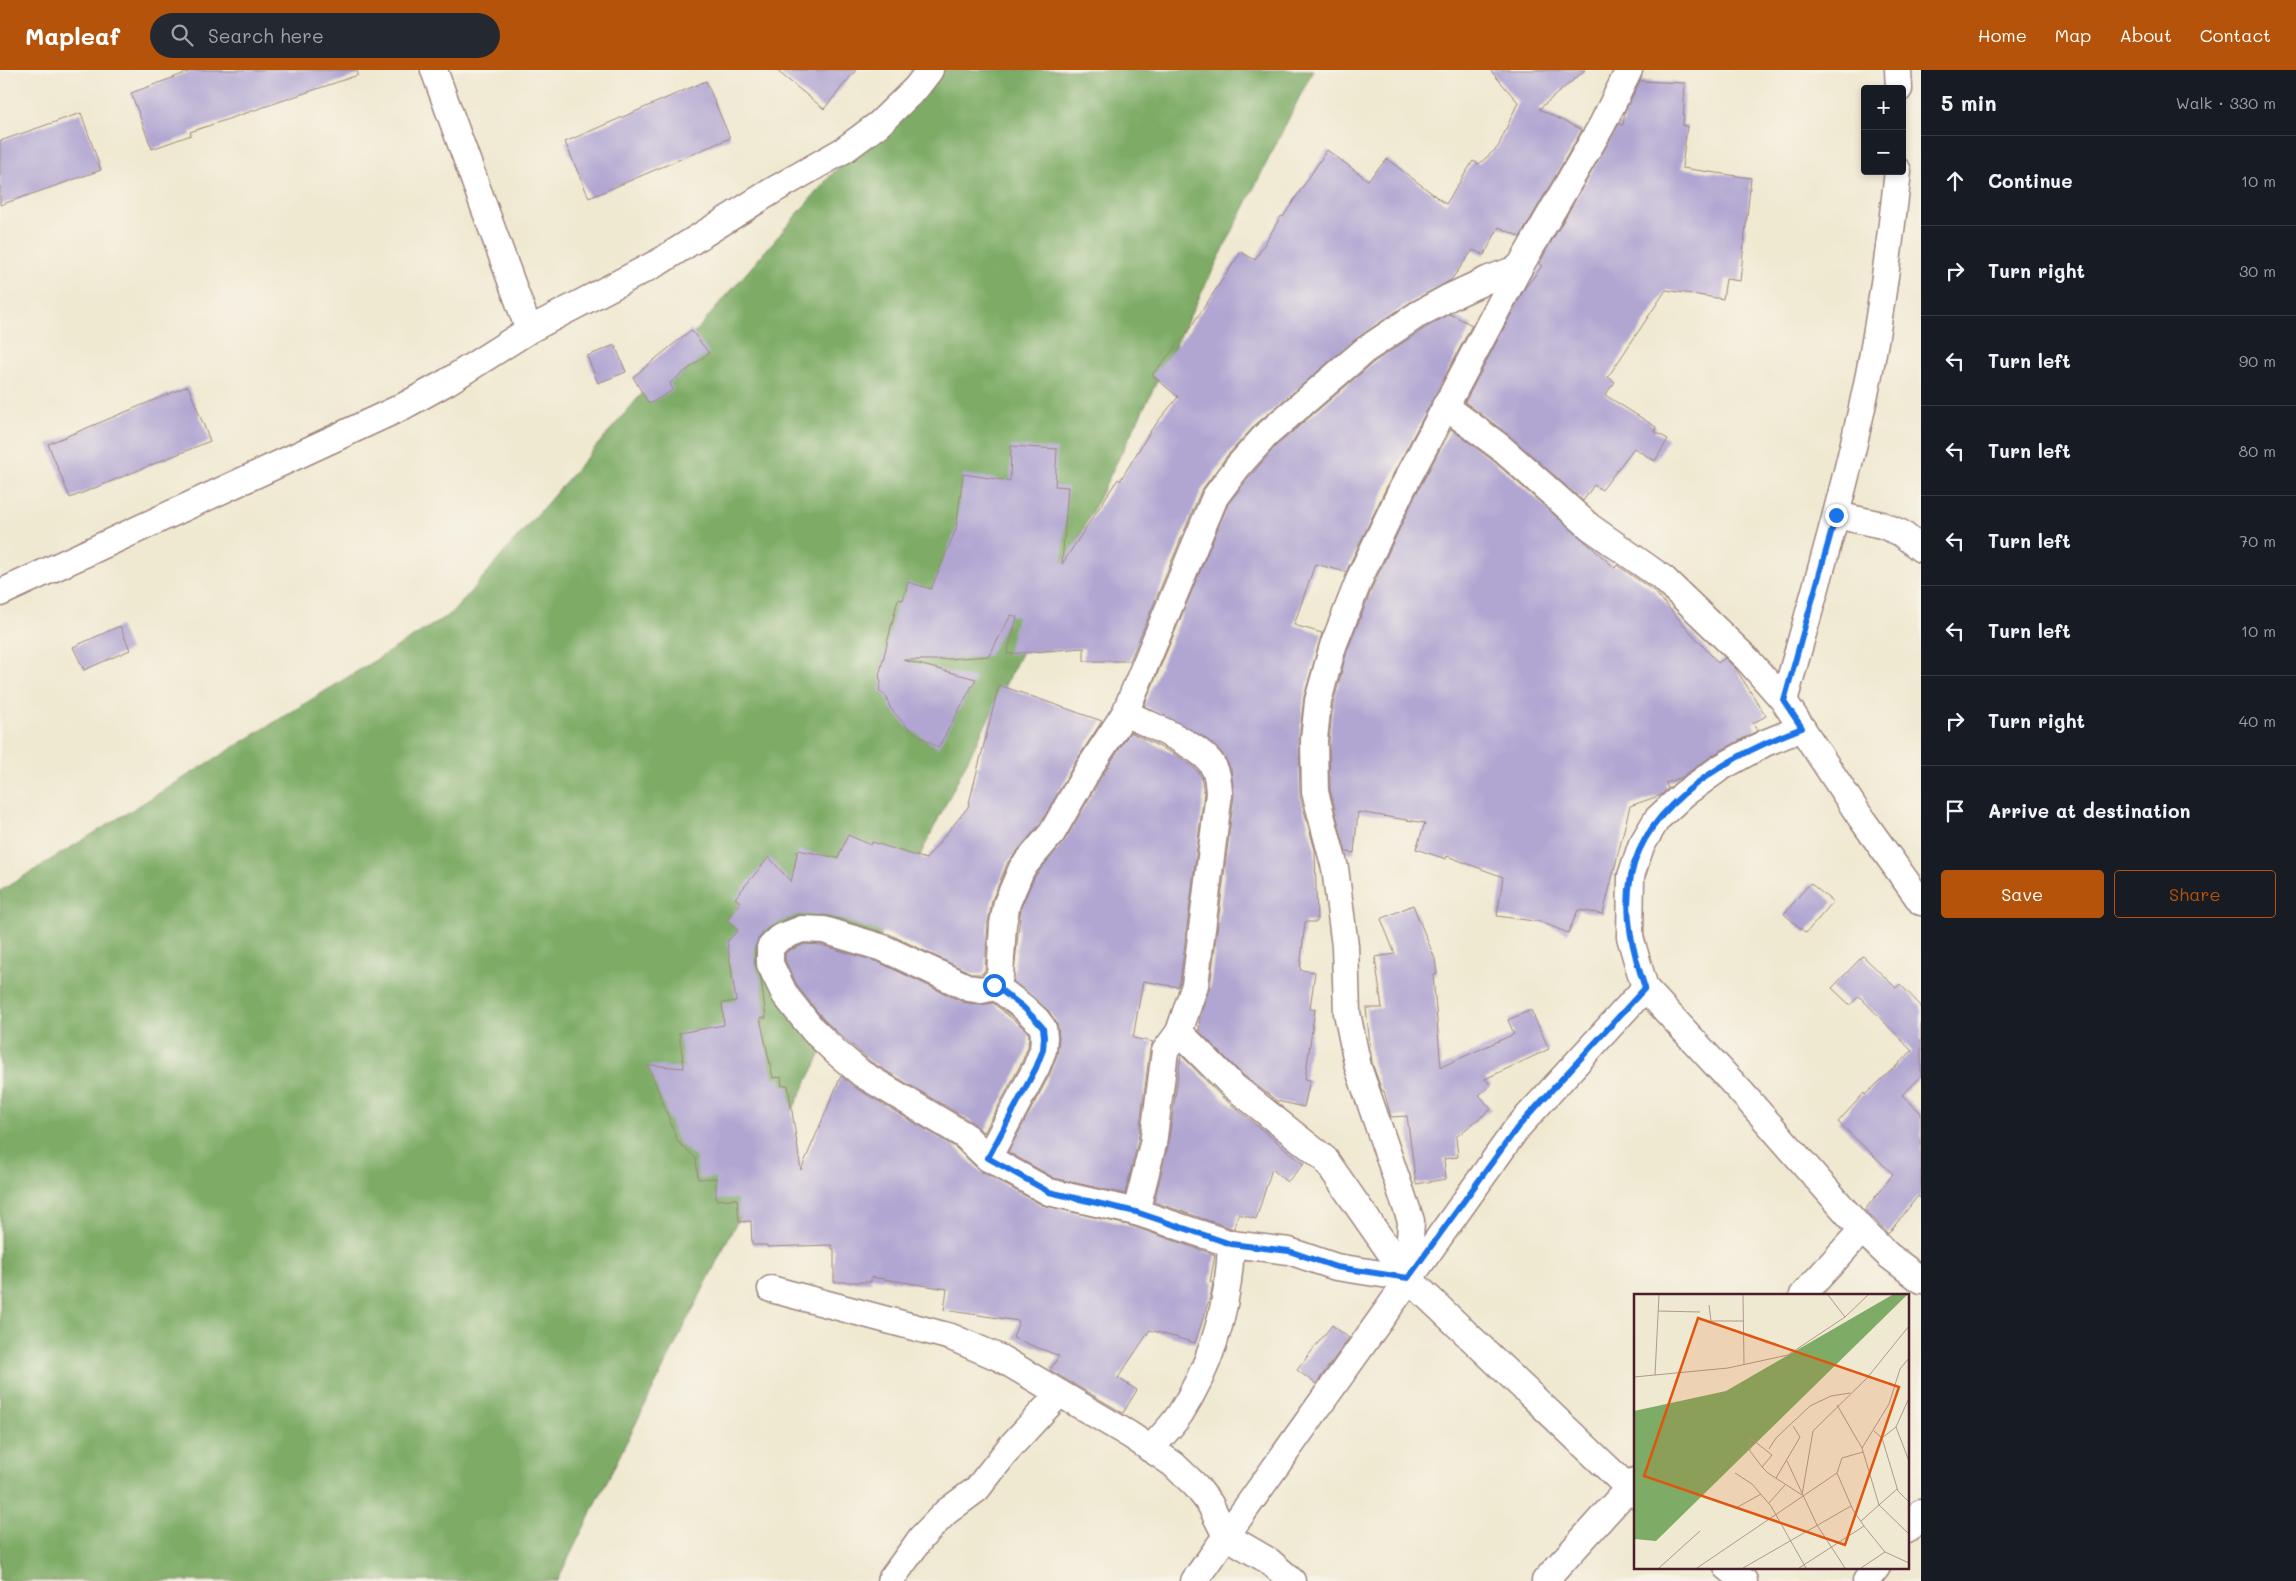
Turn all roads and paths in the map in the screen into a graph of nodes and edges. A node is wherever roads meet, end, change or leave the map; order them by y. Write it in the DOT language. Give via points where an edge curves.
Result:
graph roads {
  1 [pos="434,70"];
  2 [pos="930,70"];
  3 [pos="1629,70"];
  4 [pos="1898,70"];
  5 [pos="1899,85"];
  6 [pos="1898,175"];
  7 [pos="1519,268"];
  8 [pos="528,330"];
  9 [pos="1445,406"];
  10 [pos="1836,515"];
  11 [pos="1921,549"];
  12 [pos="0,593"];
  13 [pos="1784,701"];
  14 [pos="1125,713"];
  15 [pos="1802,728"];
  16 [pos="1921,902"];
  17 [pos="994,985"];
  18 [pos="1645,988"];
  19 [pos="1179,1032"];
  20 [pos="988,1158"];
  21 [pos="1136,1212"];
  22 [pos="1862,1230"];
  23 [pos="1231,1244"];
  24 [pos="1408,1278"];
  25 [pos="1921,1280"];
  26 [pos="771,1289"];
  27 [pos="1804,1294"];
  28 [pos="1059,1394"];
  29 [pos="1150,1449"];
  30 [pos="1632,1488"];
  31 [pos="1921,1513"];
  32 [pos="1908,1529"];
  33 [pos="1226,1536"];
  34 [pos="1727,1568"];
  35 [pos="1876,1568"];
  36 [pos="890,1581"];
  37 [pos="1194,1581"];
  38 [pos="1292,1581"];
  39 [pos="1545,1581"];
  40 [pos="1744,1581"];
  41 [pos="1866,1581"];
  1 -- 8 [label="street"];
  2 -- 8 [label="street" via="879,124 844,150 772,190 660,262"];
  3 -- 7 [label="street" via="1602,125"];
  4 -- 5 [label="street"];
  6 -- 10 [label="street" via="1866,388"];
  7 -- 9 [label="street"];
  7 -- 14 [label="street" via="1489,278 1417,315 1365,350 1266,435 1239,465 1215,497"];
  8 -- 12 [label="street" via="402,407"];
  9 -- 13 [label="street" via="1500,447 1590,526 1664,579 1747,659"];
  9 -- 24 [label="street" via="1361,575 1333,646 1318,701 1314,740 1315,792 1335,868 1345,946 1347,1013 1358,1067 1411,1221"];
  10 -- 11 [label="street" via="1882,525 1901,533"];
  10 -- 13 [label="street"];
  13 -- 15 [label="street"];
  14 -- 17 [label="street" via="1052,833 1022,868 1007,904 1000,976"];
  14 -- 19 [label="street" via="1200,751 1218,776 1219,793 1194,986"];
  15 -- 16 [label="street"];
  15 -- 18 [label="street" via="1764,742 1684,794 1658,819 1641,846 1631,876 1629,905 1630,938"];
  17 -- 20 [label="street" via="1036,1020 1043,1028 1044,1037 1036,1068"];
  17 -- 20 [label="street" via="981,990 969,988 883,948 824,930 802,929 779,938 770,948 770,964 785,994 813,1030 862,1074 964,1135"];
  18 -- 22 [label="street"];
  18 -- 24 [label="street" via="1517,1128"];
  19 -- 21 [label="street" via="1166,1051 1153,1144"];
  19 -- 24 [label="street" via="1233,1086 1325,1159"];
  20 -- 21 [label="street" via="1049,1192"];
  21 -- 23 [label="street"];
  22 -- 25 [label="street"];
  22 -- 27 [label="street"];
  23 -- 24 [label="street" via="1289,1251 1336,1267"];
  23 -- 29 [label="street" via="1230,1277 1219,1328 1201,1379 1179,1416"];
  24 -- 30 [label="street"];
  24 -- 33 [label="street"];
  26 -- 28 [label="street" via="951,1337 1000,1358"];
  28 -- 29 [label="street"];
  28 -- 36 [label="street" via="977,1489 946,1512 921,1538"];
  29 -- 33 [label="street" via="1173,1464 1196,1486 1210,1504"];
  30 -- 39 [label="street"];
  31 -- 32 [label="street"];
  33 -- 37 [label="street"];
  33 -- 38 [label="street" via="1269,1561"];
  34 -- 40 [label="street"];
  35 -- 41 [label="street"];
}
